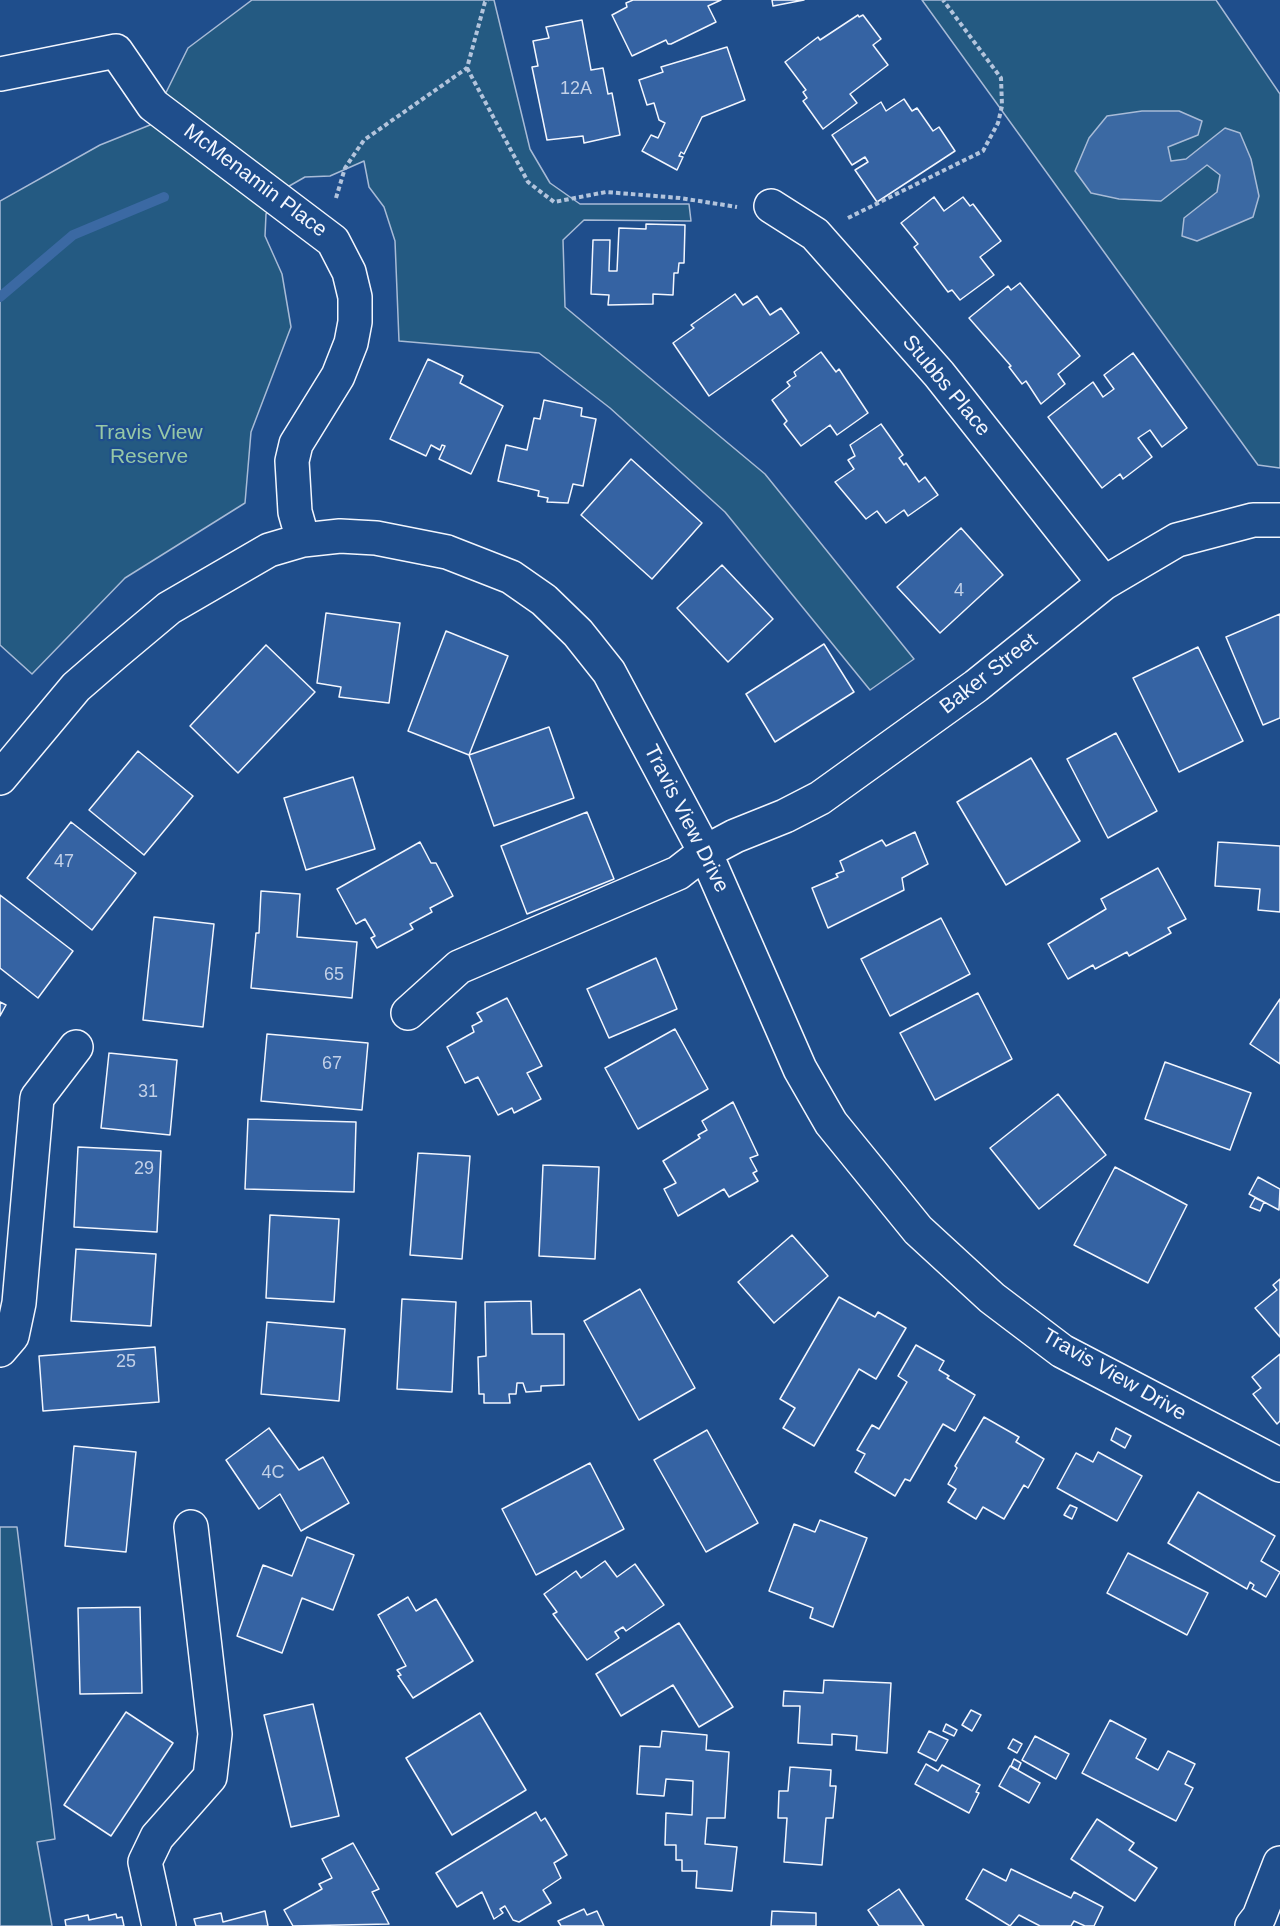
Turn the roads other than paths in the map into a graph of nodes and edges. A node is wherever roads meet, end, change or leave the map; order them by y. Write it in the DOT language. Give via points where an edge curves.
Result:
graph roads {
  1 [pos="0,74"];
  2 [pos="771,206"];
  3 [pos="1280,520"];
  4 [pos="303,540"];
  5 [pos="1104,583"];
  6 [pos="0,778"];
  7 [pos="705,852"];
  8 [pos="408,1013"];
  9 [pos="76,1047"];
  10 [pos="0,1350"];
  11 [pos="1280,1465"];
  12 [pos="191,1527"];
  13 [pos="1280,1863"];
  14 [pos="159,1926"];
  15 [pos="1252,1926"];
  1 -- 4 [label="street, McMenamin Place" via="116,51 153,105 333,240 349,272 355,322 338,376 296,444 292,461 295,512"];
  2 -- 5 [label="street, Stubbs Place" via="815,234 939,374"];
  3 -- 5 [label="street, Baker Street" via="1253,520 1177,540"];
  4 -- 6 [label="street, Travis View Drive" via="260,554 169,608 76,687"];
  4 -- 7 [label="street, Travis View Drive" via="376,538 447,552 511,577 544,600 578,633 609,672"];
  5 -- 7 [label="street, Baker Street" via="976,686 820,798"];
  7 -- 8 [label="street, Baker Street" via="678,873 459,967"];
  7 -- 11 [label="street, Travis View Drive" via="800,1069 831,1124 918,1230 992,1298 1062,1351"];
  9 -- 10 [label="street" via="37,1098 20,1303 12,1336"];
  12 -- 14 [label="street" via="215,1734 210,1777 157,1838 145,1862"];
  13 -- 15 [label="street"];
}
